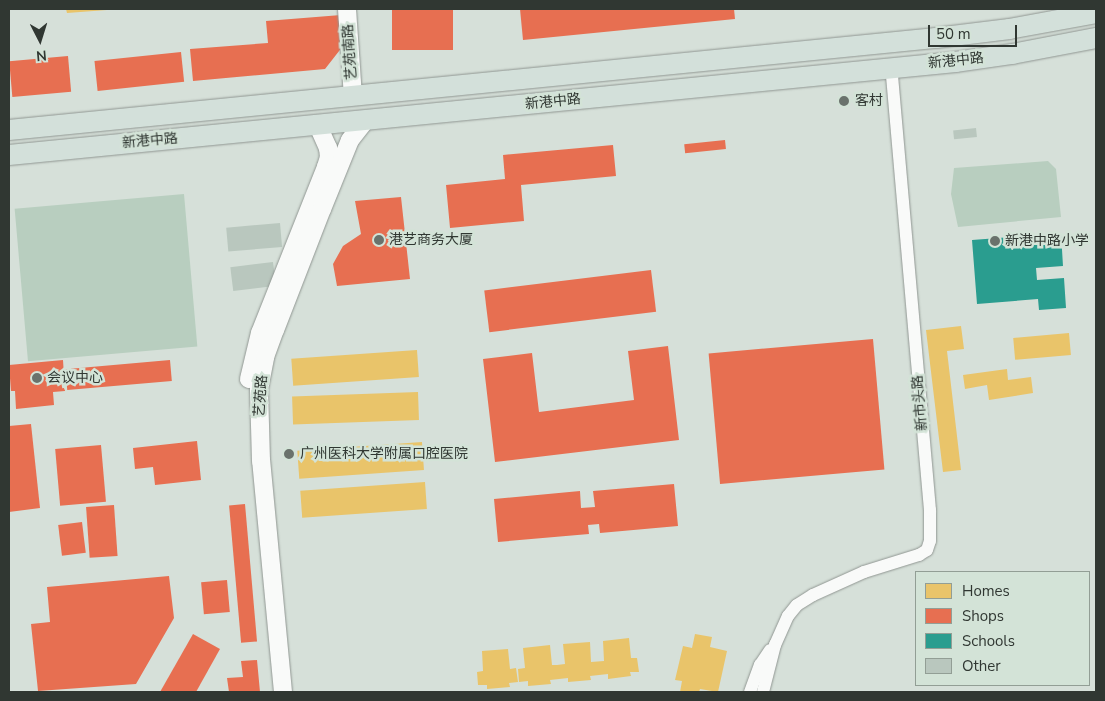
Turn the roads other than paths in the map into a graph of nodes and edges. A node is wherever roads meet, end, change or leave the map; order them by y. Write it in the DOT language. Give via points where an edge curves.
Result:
graph roads {
  1 [pos="348,9"];
  2 [pos="1096,13"];
  3 [pos="1096,38"];
  4 [pos="891,68"];
  5 [pos="353,96"];
  6 [pos="365,121"];
  7 [pos="318,126"];
  8 [pos="9,130"];
  9 [pos="9,155"];
  10 [pos="775,645"];
  11 [pos="272,692"];
  12 [pos="283,692"];
  13 [pos="750,692"];
  14 [pos="763,692"];
  1 -- 5 [label="street, 艺苑南路"];
  2 -- 5 [label="main road, 新港中路" via="973,34"];
  3 -- 4 [label="main road, 新港中路" via="1004,55"];
  4 -- 6 [label="main road, 新港中路"];
  4 -- 10 [label="street, 新市头路" via="930,510 930,541 919,555 864,572 797,605 788,616"];
  5 -- 8 [label="main road, 新港中路"];
  6 -- 7 [label="main road, 新港中路"];
  6 -- 12 [label="street, 艺苑路" via="350,140 322,209 275,330 260,382 260,438"];
  7 -- 9 [label="main road, 新港中路"];
  7 -- 11 [label="street, 艺苑路" via="329,156 258,338 248,395 248,440"];
  10 -- 13 [label="street, 新市头路" via="760,665"];
  10 -- 14 [label="street, 新市头路"];
}
